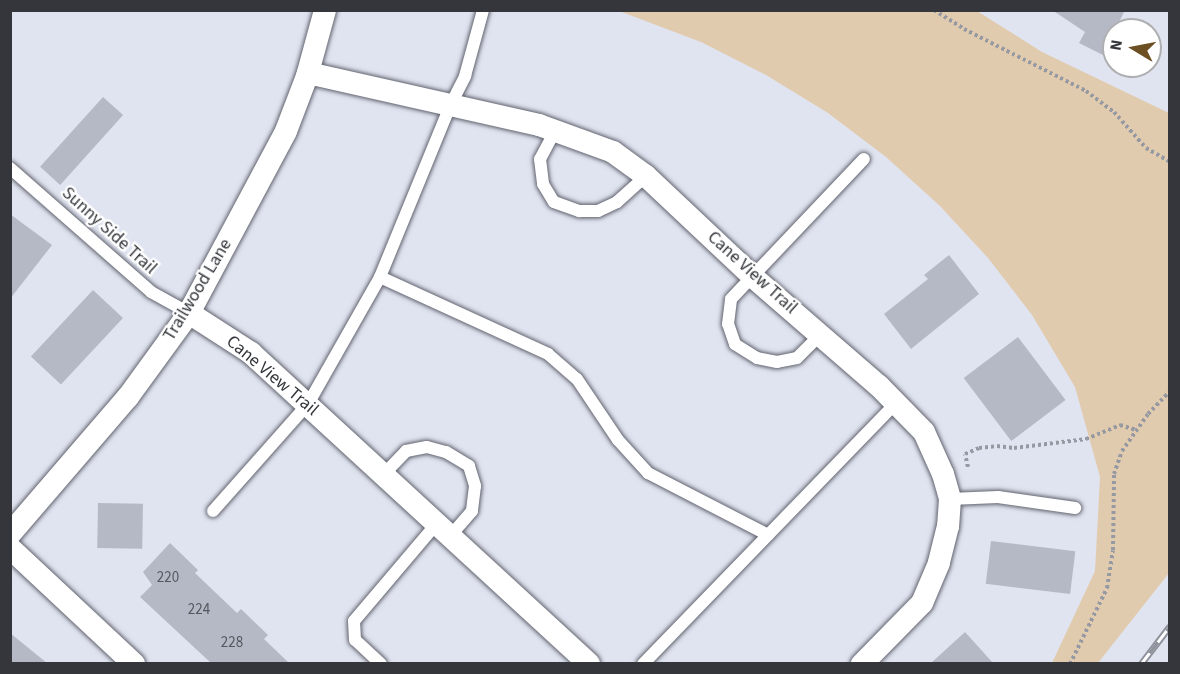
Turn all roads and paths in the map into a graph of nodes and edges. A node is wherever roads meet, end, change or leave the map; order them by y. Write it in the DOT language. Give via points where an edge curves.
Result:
graph roads {
  1 [pos="325,10"];
  2 [pos="483,10"];
  3 [pos="934,10"];
  4 [pos="308,73"];
  5 [pos="450,106"];
  6 [pos="555,131"];
  7 [pos="864,159"];
  8 [pos="1170,162"];
  9 [pos="10,168"];
  10 [pos="646,176"];
  11 [pos="380,277"];
  12 [pos="753,277"];
  13 [pos="189,312"];
  14 [pos="820,334"];
  15 [pos="1170,391"];
  16 [pos="896,403"];
  17 [pos="308,404"];
  18 [pos="1137,430"];
  19 [pos="384,474"];
  20 [pos="975,496"];
  21 [pos="950,499"];
  22 [pos="1075,508"];
  23 [pos="213,511"];
  24 [pos="444,529"];
  25 [pos="10,534"];
  26 [pos="768,535"];
  27 [pos="10,548"];
  28 [pos="134,663"];
  29 [pos="381,663"];
  30 [pos="589,663"];
  31 [pos="643,663"];
  32 [pos="862,663"];
  33 [pos="1070,663"];
  1 -- 4 [label="street, Trailwood Lane"];
  2 -- 5 [label="lane" via="465,76"];
  3 -- 8 [label="path" via="1086,92 1114,112 1146,148"];
  4 -- 5 [label="street, Cane View Trail"];
  4 -- 13 [label="street, Trailwood Lane" via="286,131"];
  5 -- 6 [label="street, Cane View Trail"];
  5 -- 11 [label="lane"];
  6 -- 10 [label="street, Cane View Trail" via="614,152"];
  6 -- 10 [label="lane" via="540,159 543,184 554,202 579,211 598,211 617,202"];
  7 -- 12 [label="lane"];
  9 -- 13 [label="lane, Sunny Side Trail" via="151,292"];
  10 -- 12 [label="street, Cane View Trail"];
  11 -- 17 [label="lane"];
  11 -- 26 [label="lane" via="548,354 577,379 618,441 648,473"];
  12 -- 14 [label="street, Cane View Trail"];
  12 -- 14 [label="lane" via="731,298 728,324 735,344 758,358 777,362 797,358"];
  13 -- 17 [label="street, Cane View Trail" via="250,353"];
  13 -- 25 [label="street, Trailwood Lane" via="128,397"];
  14 -- 16 [label="street, Cane View Trail"];
  15 -- 18 [label="path"];
  16 -- 21 [label="street, Cane View Trail" via="924,432"];
  16 -- 26 [label="lane"];
  17 -- 19 [label="street, Cane View Trail"];
  17 -- 23 [label="lane"];
  18 -- 20 [label="path" via="1120,424 1086,439 1014,448 997,446 965,454"];
  18 -- 33 [label="path" via="1122,451 1114,474 1113,550 1107,588"];
  19 -- 24 [label="street, Cane View Trail"];
  19 -- 24 [label="lane" via="406,451 427,447 446,452 468,466 475,486 472,512"];
  20 -- 21 [label="lane"];
  20 -- 22 [label="lane"];
  21 -- 32 [label="street, Cane View Trail" via="939,563 922,603"];
  24 -- 29 [label="lane" via="354,621 355,640"];
  24 -- 30 [label="street, Cane View Trail"];
  26 -- 31 [label="lane"];
  27 -- 28 [label="street"];
}
